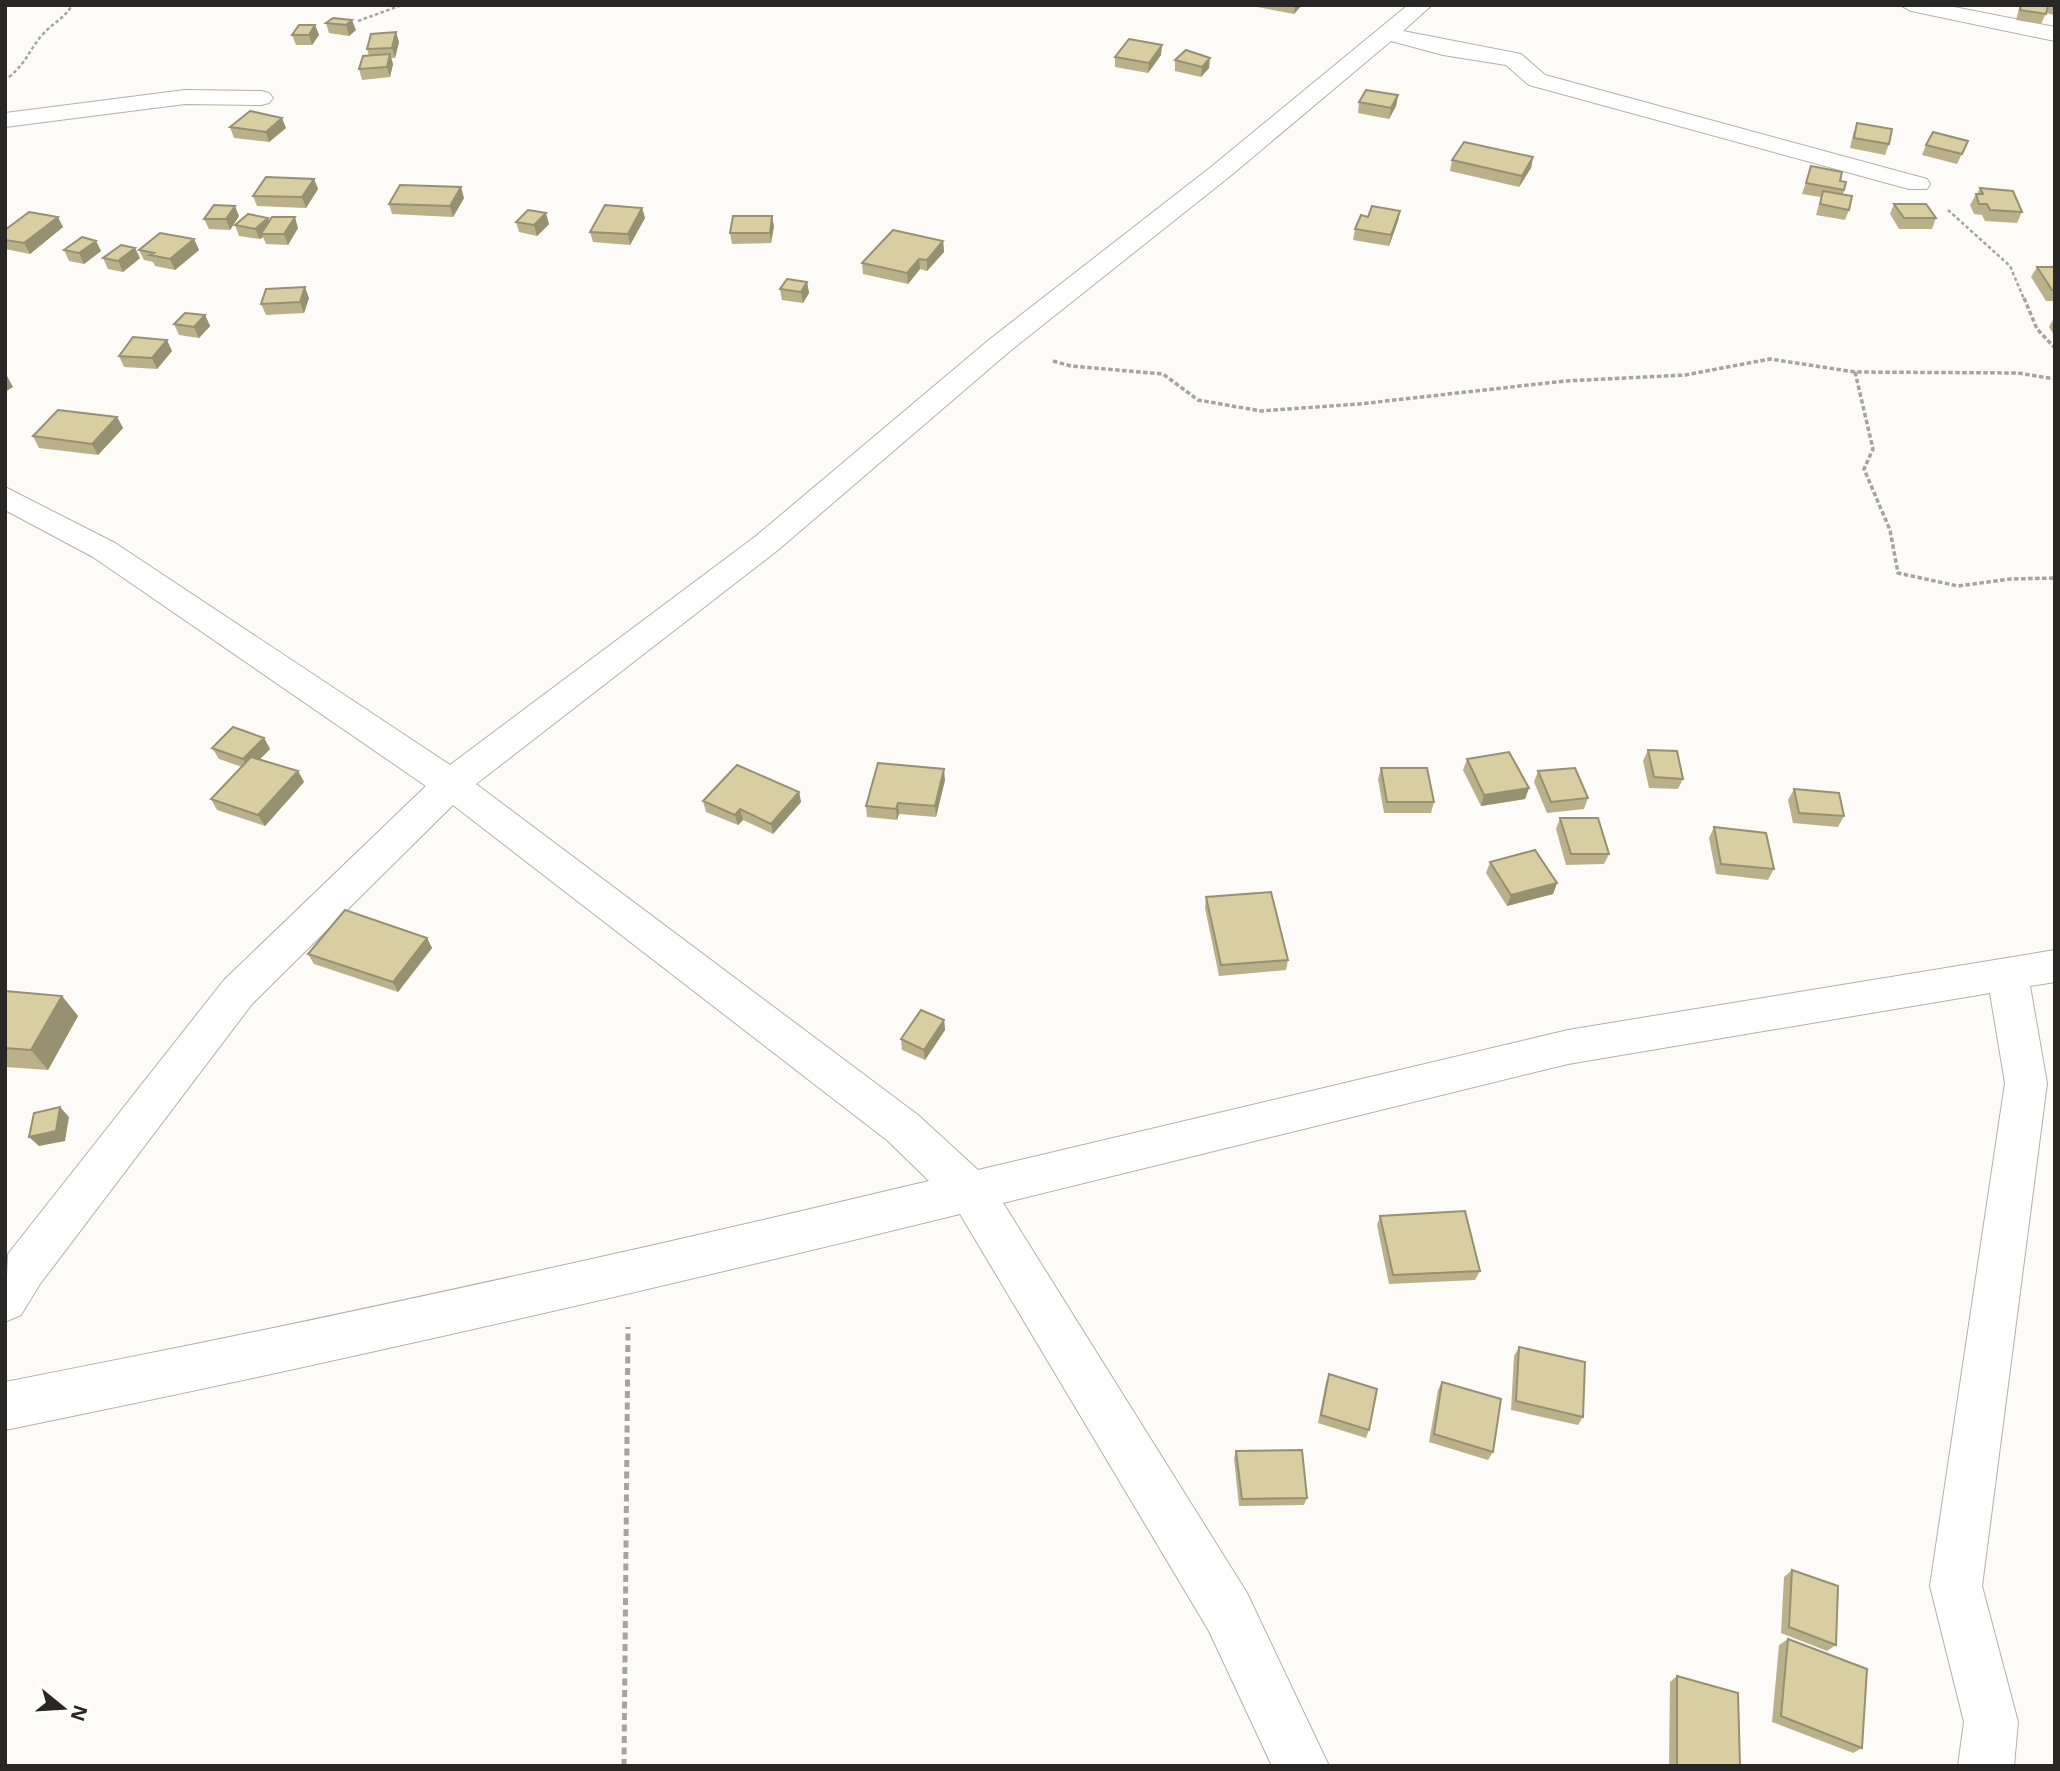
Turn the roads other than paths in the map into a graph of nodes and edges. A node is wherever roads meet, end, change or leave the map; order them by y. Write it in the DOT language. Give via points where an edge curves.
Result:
graph roads {
  1 [pos="1421,5"];
  2 [pos="1911,5"];
  3 [pos="1388,34"];
  4 [pos="2055,34"];
  5 [pos="261,98"];
  6 [pos="5,120"];
  7 [pos="1918,184"];
  8 [pos="5,497"];
  9 [pos="451,784"];
  10 [pos="2055,966"];
  11 [pos="2007,973"];
  12 [pos="972,1193"];
  13 [pos="5,1300"];
  14 [pos="5,1405"];
  15 [pos="1301,1766"];
  16 [pos="1986,1766"];
  1 -- 3 [label="street"];
  2 -- 4 [label="street"];
  3 -- 7 [label="street" via="1513,58 1537,80"];
  3 -- 9 [label="street" via="1000,345 767,543"];
  5 -- 6 [label="street" via="185,97"];
  8 -- 9 [label="street" via="104,550"];
  9 -- 12 [label="street" via="902,1128"];
  9 -- 13 [label="street" via="239,992 24,1269"];
  10 -- 11 [label="street"];
  11 -- 12 [label="street" via="1568,1047"];
  11 -- 16 [label="street" via="2026,1083 1956,1586 1990,1722"];
  12 -- 14 [label="street" via="242,1359"];
  12 -- 15 [label="street" via="1228,1612"];
}
